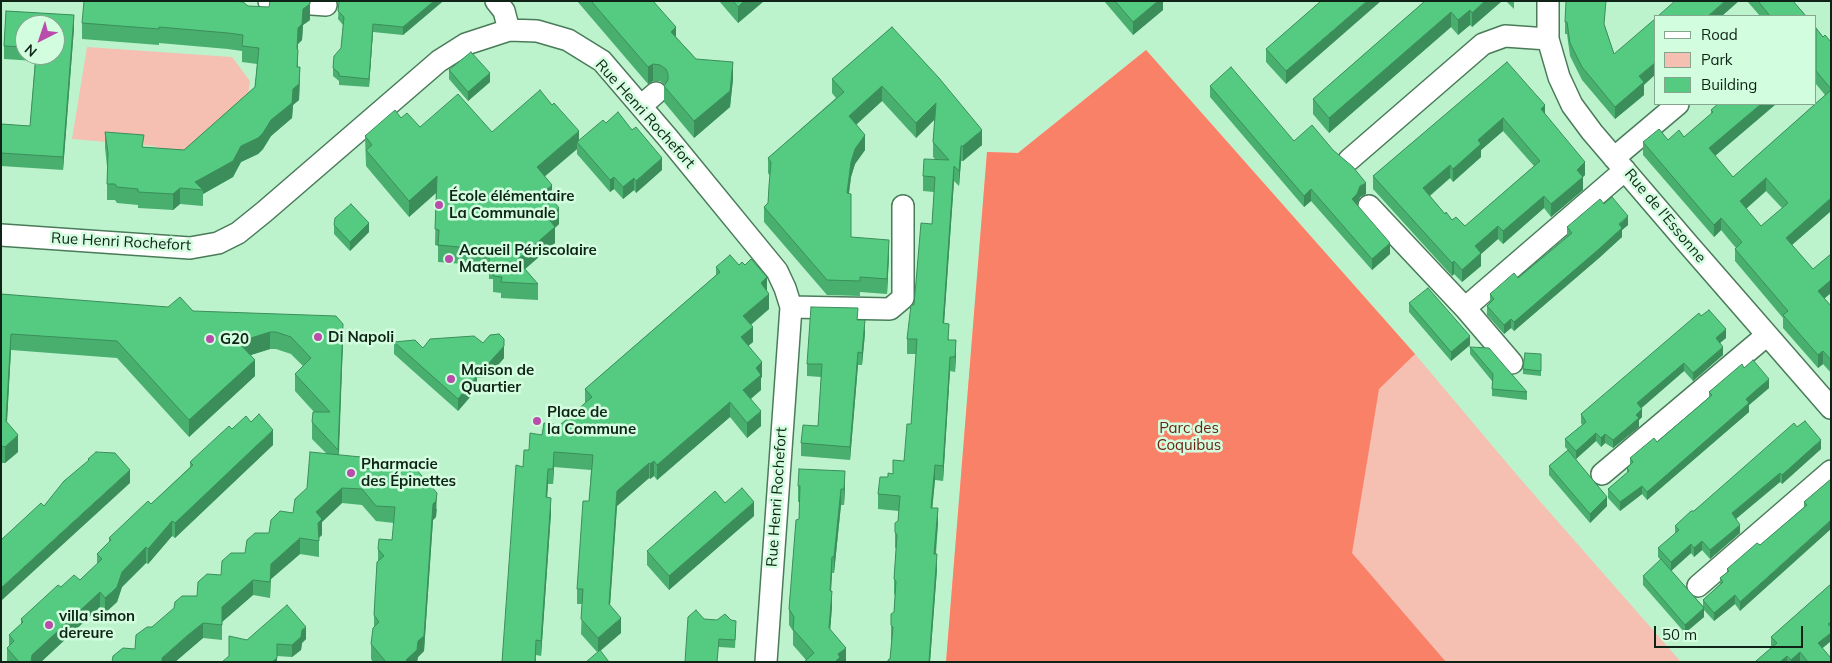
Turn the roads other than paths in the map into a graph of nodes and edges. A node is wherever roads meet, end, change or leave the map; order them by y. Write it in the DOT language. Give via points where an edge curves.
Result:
graph roads {
  1 [pos="269,1"];
  2 [pos="496,1"];
  3 [pos="1548,1"];
  4 [pos="326,5"];
  5 [pos="509,30"];
  6 [pos="1548,39"];
  7 [pos="1677,105"];
  8 [pos="1349,160"];
  9 [pos="1620,164"];
  10 [pos="903,206"];
  11 [pos="1369,206"];
  12 [pos="1,234"];
  13 [pos="791,307"];
  14 [pos="1465,308"];
  15 [pos="1767,335"];
  16 [pos="1512,363"];
  17 [pos="1831,408"];
  18 [pos="1831,471"];
  19 [pos="1602,474"];
  20 [pos="1698,586"];
  21 [pos="766,662"];
  1 -- 4 [label="street"];
  2 -- 5 [label="street" via="504,11"];
  3 -- 6 [label="street, Rue de l'Essonne"];
  5 -- 12 [label="street, Rue Henri Rochefort" via="466,44 439,61 264,212 238,233 218,242 190,248"];
  5 -- 13 [label="street, Rue Henri Rochefort" via="537,31 568,40 602,61 648,99 777,271"];
  6 -- 8 [label="street" via="1505,36 1482,44"];
  6 -- 9 [label="street, Rue de l'Essonne" via="1559,77 1572,105"];
  7 -- 9 [label="street"];
  9 -- 14 [label="street"];
  9 -- 15 [label="street, Rue de l'Essonne"];
  10 -- 13 [label="street" via="903,298 890,309"];
  11 -- 14 [label="street"];
  13 -- 21 [label="street, Rue Henri Rochefort"];
  14 -- 16 [label="street"];
  15 -- 17 [label="street, Rue de l'Essonne"];
  15 -- 19 [label="street"];
  18 -- 20 [label="street"];
}
